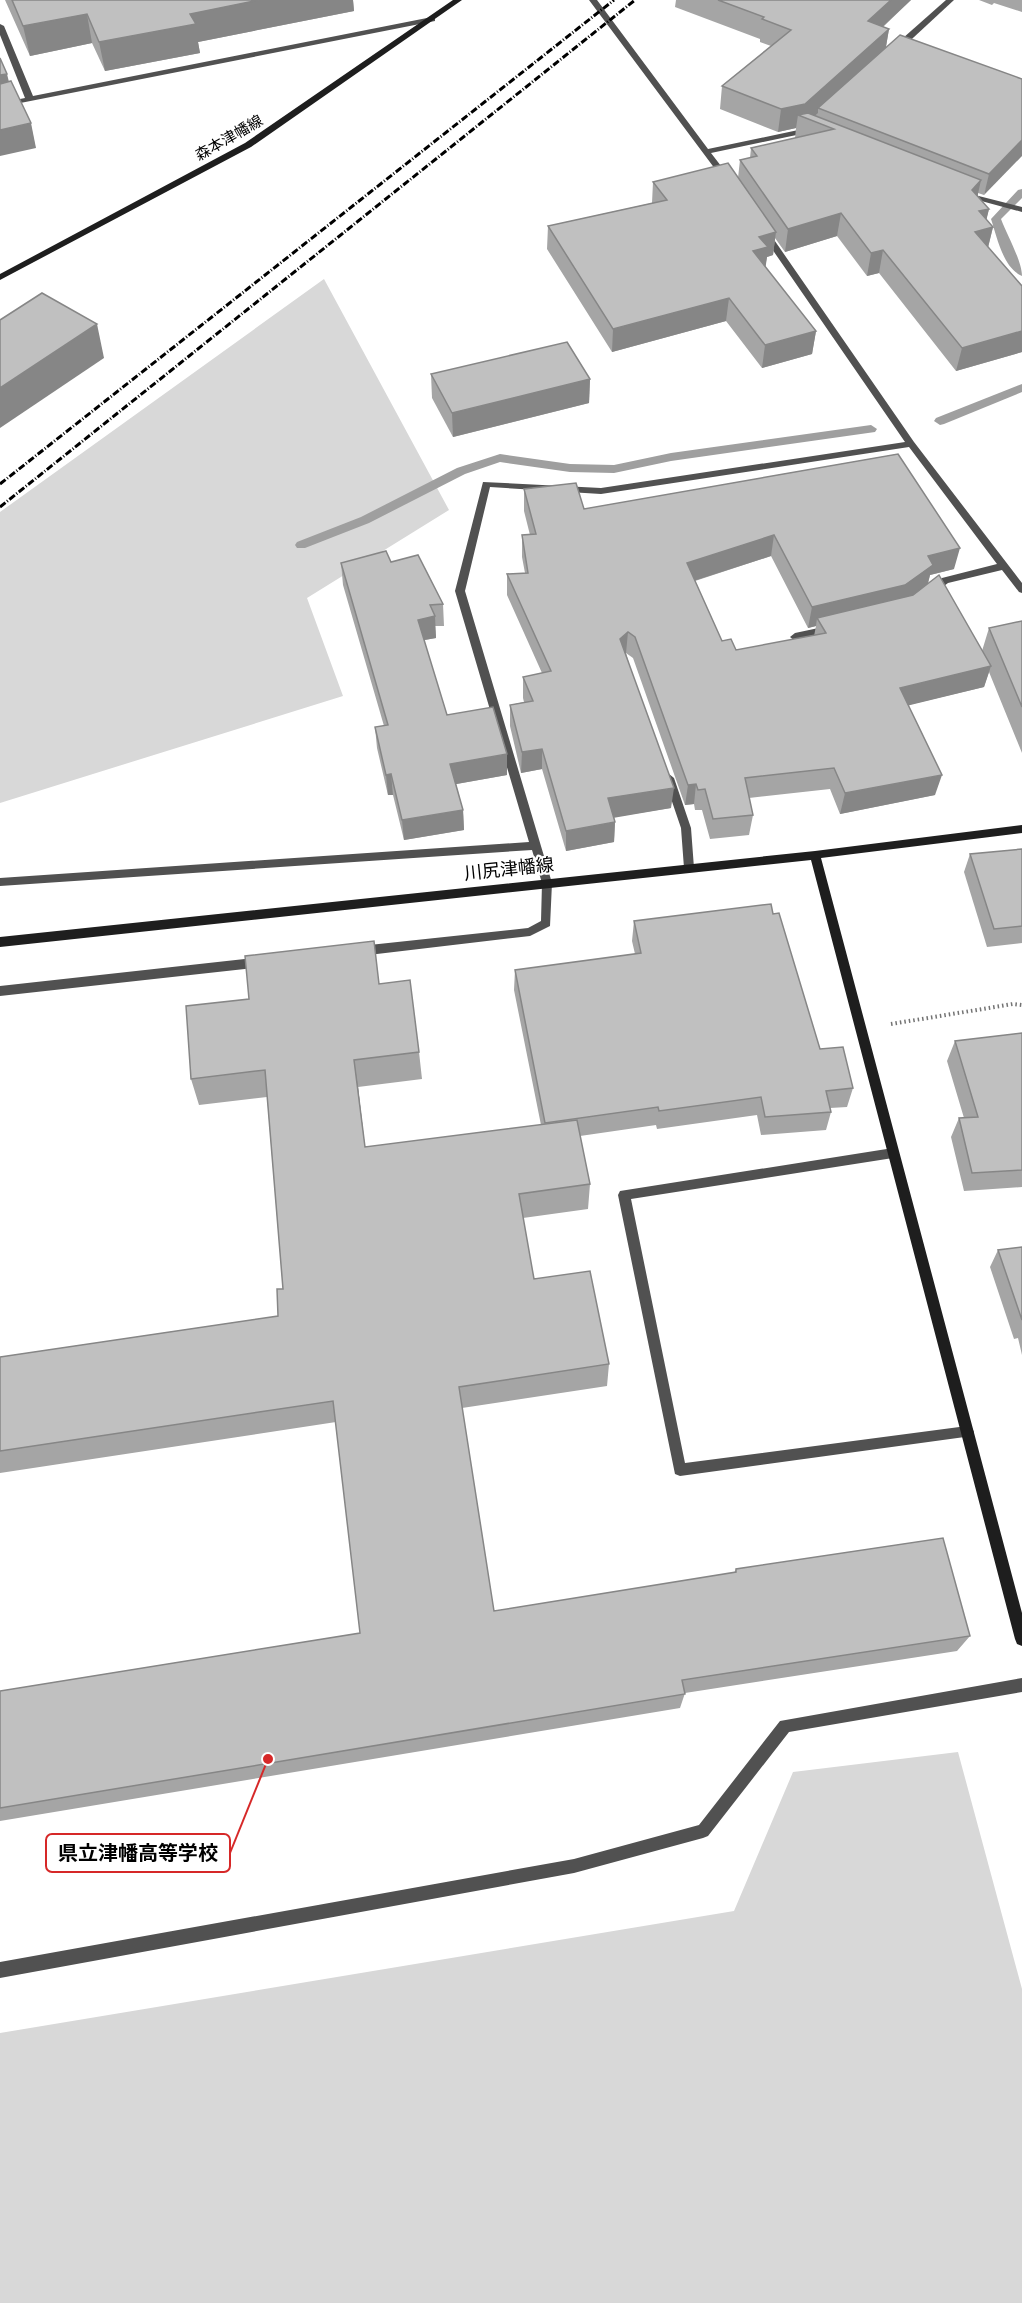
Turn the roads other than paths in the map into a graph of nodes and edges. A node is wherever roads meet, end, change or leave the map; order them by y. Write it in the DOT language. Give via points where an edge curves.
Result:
graph roads {
  1 [pos="458,0"];
  2 [pos="593,0"];
  3 [pos="950,0"];
  4 [pos="432,20"];
  5 [pos="0,26"];
  6 [pos="891,54"];
  7 [pos="30,99"];
  8 [pos="0,105"];
  9 [pos="814,124"];
  10 [pos="806,131"];
  11 [pos="817,136"];
  12 [pos="708,151"];
  13 [pos="735,190"];
  14 [pos="962,192"];
  15 [pos="1020,210"];
  16 [pos="762,229"];
  17 [pos="0,277"];
  18 [pos="911,444"];
  19 [pos="1004,566"];
  20 [pos="1022,590"];
  21 [pos="920,599"];
  22 [pos="839,627"];
  23 [pos="795,637"];
  24 [pos="666,772"];
  25 [pos="1022,829"];
  26 [pos="536,846"];
  27 [pos="815,855"];
  28 [pos="689,868"];
  29 [pos="0,882"];
  30 [pos="547,883"];
  31 [pos="0,942"];
  32 [pos="353,951"];
  33 [pos="271,961"];
  34 [pos="0,991"];
  35 [pos="893,1153"];
  36 [pos="968,1432"];
  37 [pos="1022,1639"];
  38 [pos="1022,1685"];
  39 [pos="0,1970"];
  1 -- 4 [label="main road, 森本津幡線"];
  2 -- 12 [label="street"];
  3 -- 6 [label="street"];
  4 -- 7 [label="street"];
  4 -- 17 [label="main road, 森本津幡線" via="248,145"];
  5 -- 7 [label="street"];
  7 -- 8 [label="street"];
  9 -- 10 [label="street"];
  10 -- 11 [label="street"];
  10 -- 12 [label="street"];
  12 -- 13 [label="street"];
  14 -- 15 [label="street"];
  16 -- 18 [label="street"];
  18 -- 19 [label="street"];
  18 -- 26 [label="street" via="601,491 486,484 460,591"];
  19 -- 20 [label="street"];
  19 -- 21 [label="street" via="945,580"];
  22 -- 23 [label="street"];
  24 -- 28 [label="street" via="686,828"];
  25 -- 27 [label="main road, 川尻津幡線"];
  26 -- 29 [label="street"];
  26 -- 30 [label="street"];
  27 -- 28 [label="main road, 川尻津幡線"];
  27 -- 35 [label="main road"];
  28 -- 30 [label="main road, 川尻津幡線"];
  30 -- 31 [label="main road, 川尻津幡線"];
  30 -- 32 [label="street" via="546,922 530,932"];
  33 -- 34 [label="street"];
  35 -- 36 [label="main road"];
  35 -- 36 [label="street" via="624,1195 680,1470"];
  36 -- 37 [label="main road"];
  38 -- 39 [label="street" via="785,1726 703,1831 574,1866"];
}
